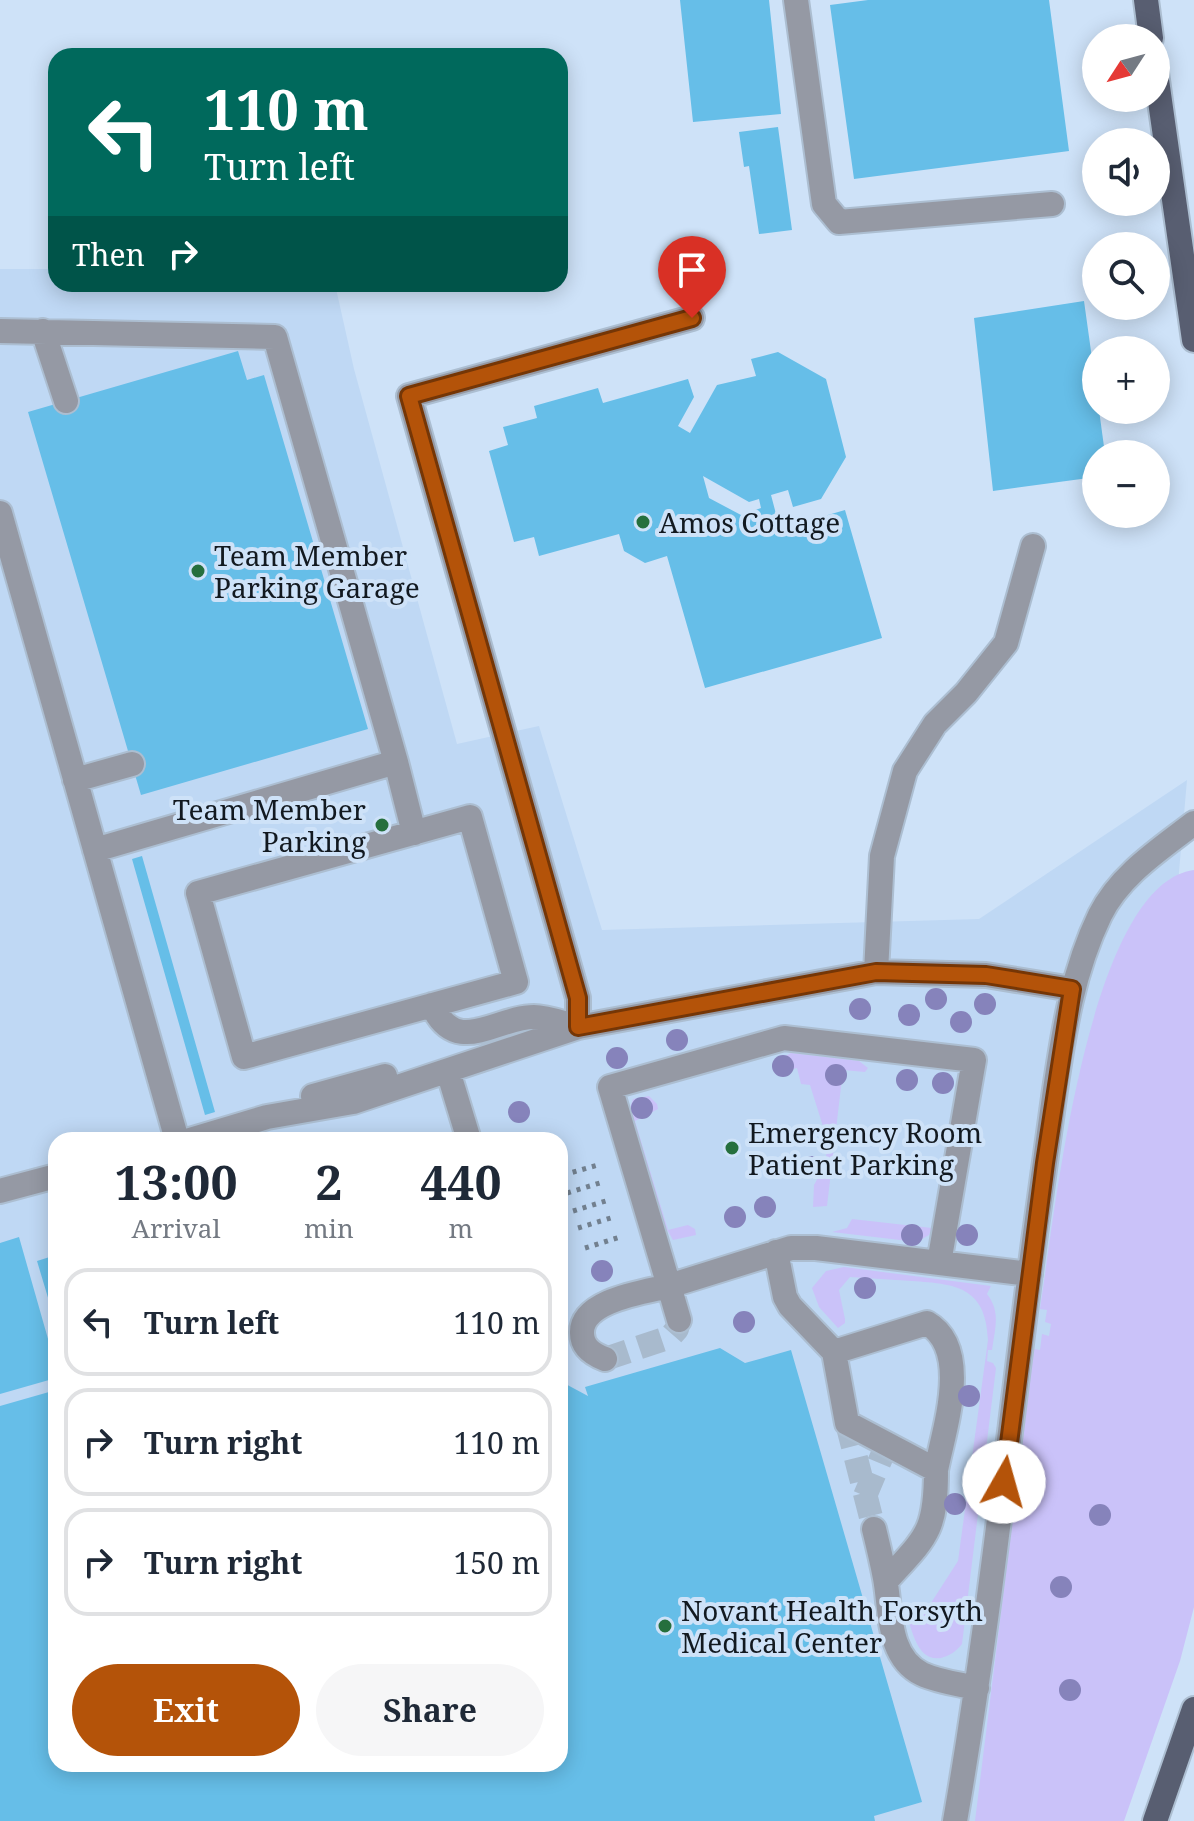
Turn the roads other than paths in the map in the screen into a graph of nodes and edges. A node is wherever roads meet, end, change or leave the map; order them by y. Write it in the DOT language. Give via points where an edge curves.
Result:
graph roads {
  1 [pos="796,0"];
  2 [pos="1146,0"];
  3 [pos="1149,24"];
  4 [pos="1162,112"];
  5 [pos="1052,204"];
  6 [pos="692,318"];
  7 [pos="0,331"];
  8 [pos="43,331"];
  9 [pos="1194,340"];
  10 [pos="66,401"];
  11 [pos="2,527"];
  12 [pos="1033,546"];
  13 [pos="396,762"];
  14 [pos="132,764"];
  15 [pos="75,780"];
  16 [pos="1194,823"];
  17 [pos="414,833"];
  18 [pos="95,850"];
  19 [pos="876,972"];
  20 [pos="1072,989"];
  21 [pos="432,1005"];
  22 [pos="578,1027"];
  23 [pos="448,1071"];
  24 [pos="267,1117"];
  25 [pos="175,1132"];
  26 [pos="217,1132"];
  27 [pos="467,1132"];
  28 [pos="48,1178"];
  29 [pos="0,1191"];
  30 [pos="776,1252"];
  31 [pos="939,1263"];
  32 [pos="1030,1274"];
  33 [pos="669,1286"];
  34 [pos="679,1320"];
  35 [pos="834,1352"];
  36 [pos="605,1359"];
  37 [pos="936,1470"];
  38 [pos="874,1529"];
  39 [pos="886,1581"];
  40 [pos="977,1688"];
  41 [pos="1194,1709"];
  42 [pos="955,1821"];
  43 [pos="1155,1821"];
  1 -- 5 [label="lane" via="824,204 839,222"];
  2 -- 3 [label="main road"];
  4 -- 9 [label="main road"];
  6 -- 22 [label="lane" via="409,396 578,998"];
  7 -- 8 [label="lane"];
  8 -- 10 [label="lane"];
  8 -- 13 [label="lane" via="275,337"];
  11 -- 15 [label="lane"];
  12 -- 19 [label="lane" via="1006,643 935,724 905,771 882,856"];
  13 -- 17 [label="lane"];
  13 -- 18 [label="lane"];
  14 -- 15 [label="lane"];
  15 -- 18 [label="lane"];
  16 -- 20 [label="lane" via="1121,883 1101,913"];
  17 -- 21 [label="lane" via="470,817 516,982"];
  17 -- 21 [label="lane" via="198,893 244,1057"];
  18 -- 25 [label="lane"];
  19 -- 20 [label="lane" via="986,975"];
  19 -- 22 [label="lane"];
  20 -- 32 [label="lane"];
  21 -- 22 [label="lane" via="455,1031 469,1033 534,1017"];
  22 -- 23 [label="lane"];
  23 -- 24 [label="lane" via="403,1071 303,1100"];
  23 -- 24 [label="lane" via="408,1100 341,1121"];
  23 -- 27 [label="lane"];
  24 -- 26 [label="lane"];
  28 -- 29 [label="lane"];
  30 -- 31 [label="lane" via="816,1248"];
  30 -- 33 [label="lane"];
  30 -- 35 [label="lane" via="790,1306"];
  31 -- 32 [label="lane"];
  31 -- 33 [label="lane" via="974,1060 784,1038 610,1087"];
  32 -- 40 [label="lane"];
  33 -- 34 [label="lane"];
  33 -- 36 [label="lane" via="603,1304 588,1314 581,1327 582,1341"];
  35 -- 37 [label="lane" via="847,1423"];
  35 -- 37 [label="lane" via="927,1323 937,1328 947,1343 953,1370"];
  37 -- 39 [label="lane" via="931,1525"];
  38 -- 39 [label="lane"];
  39 -- 40 [label="lane" via="894,1636 909,1665"];
  40 -- 42 [label="lane"];
  41 -- 43 [label="main road"];
}
